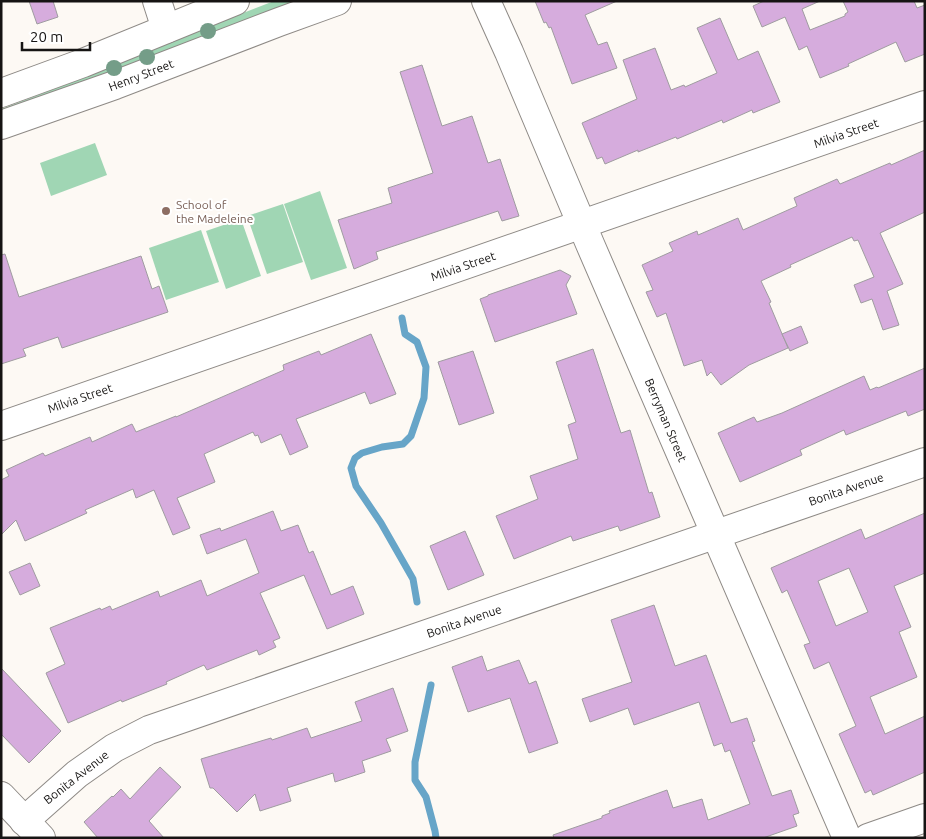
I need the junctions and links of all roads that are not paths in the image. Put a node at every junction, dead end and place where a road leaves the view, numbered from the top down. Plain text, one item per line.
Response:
1 (157, 1) edge
2 (235, 1) edge
3 (337, 1) edge
4 (486, 1) edge
5 (166, 29) junction
6 (1, 92) edge
7 (925, 106) edge
8 (1, 125) edge
9 (582, 224) junction
10 (1, 426) edge
11 (925, 462) edge
12 (716, 534) junction
13 (1, 796) edge
14 (925, 818) edge
15 (32, 829) edge
16 (847, 838) edge
17 (868, 838) edge

1 - 5 street
2 - 5 street
3 - 8 street, Henry Street
4 - 9 street, Berryman Street
5 - 6 street
7 - 9 street, Milvia Street
9 - 10 street, Milvia Street
9 - 12 street, Berryman Street
11 - 12 street, Bonita Avenue
12 - 15 street, Bonita Avenue
12 - 16 street, Berryman Street
13 - 15 street
14 - 17 street

